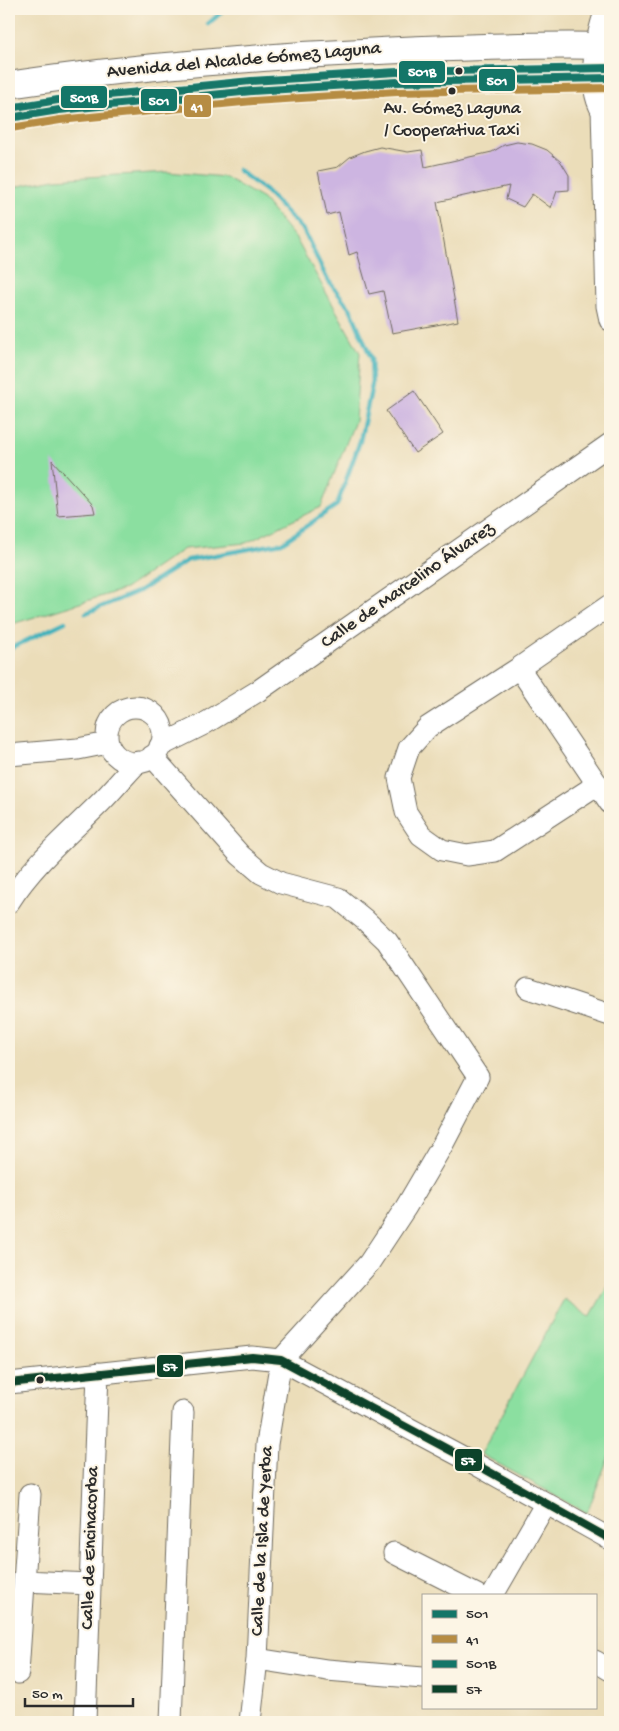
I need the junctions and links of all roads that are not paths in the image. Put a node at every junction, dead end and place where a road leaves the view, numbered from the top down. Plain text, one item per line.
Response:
1 (608, 9) edge
2 (570, 46) junction
3 (604, 46) edge
4 (604, 78) edge
5 (9, 85) edge
6 (606, 112) edge
7 (9, 118) edge
8 (610, 320) edge
9 (610, 444) edge
10 (607, 609) edge
11 (519, 668) junction
12 (140, 749) junction
13 (9, 755) edge
14 (598, 784) junction
15 (610, 803) edge
16 (9, 902) edge
17 (528, 988) dead end
18 (610, 1015) edge
19 (281, 1360) junction
20 (98, 1373) junction
21 (9, 1383) edge
22 (183, 1412) dead end
23 (30, 1494) dead end
24 (546, 1503) junction
25 (610, 1539) edge
26 (394, 1553) dead end
27 (24, 1581) junction
28 (90, 1584) junction
29 (475, 1594) edge
30 (494, 1594) edge
31 (257, 1659) junction
32 (596, 1662) edge
33 (610, 1670) edge
34 (18, 1673) dead end
35 (422, 1678) edge
36 (85, 1722) edge
37 (171, 1722) edge
38 (250, 1722) edge

1 - 2 main road
1 - 3 main road
2 - 3 main road, Avenida del Alcalde Gómez Laguna
2 - 5 main road, Avenida del Alcalde Gómez Laguna
3 - 4 main road
4 - 6 main road
4 - 7 main road, Avenida del Alcalde Gómez Laguna
6 - 8 street
9 - 12 street, Calle de Marcelino Álvarez
10 - 11 street
11 - 14 street
11 - 14 street
12 - 13 street, Calle de Marcelino Álvarez
12 - 16 street
12 - 19 street
14 - 15 street
17 - 18 street
19 - 20 street
19 - 24 street
19 - 31 street, Calle de la Isla de Yerba
20 - 21 street
20 - 28 street, Calle de Encinacorba
22 - 37 street
23 - 27 street
24 - 25 street
24 - 30 street
26 - 29 street
27 - 28 street
27 - 34 street
28 - 36 street, Calle de Encinacorba
31 - 35 street
31 - 38 street, Calle de la Isla de Yerba
32 - 33 street

